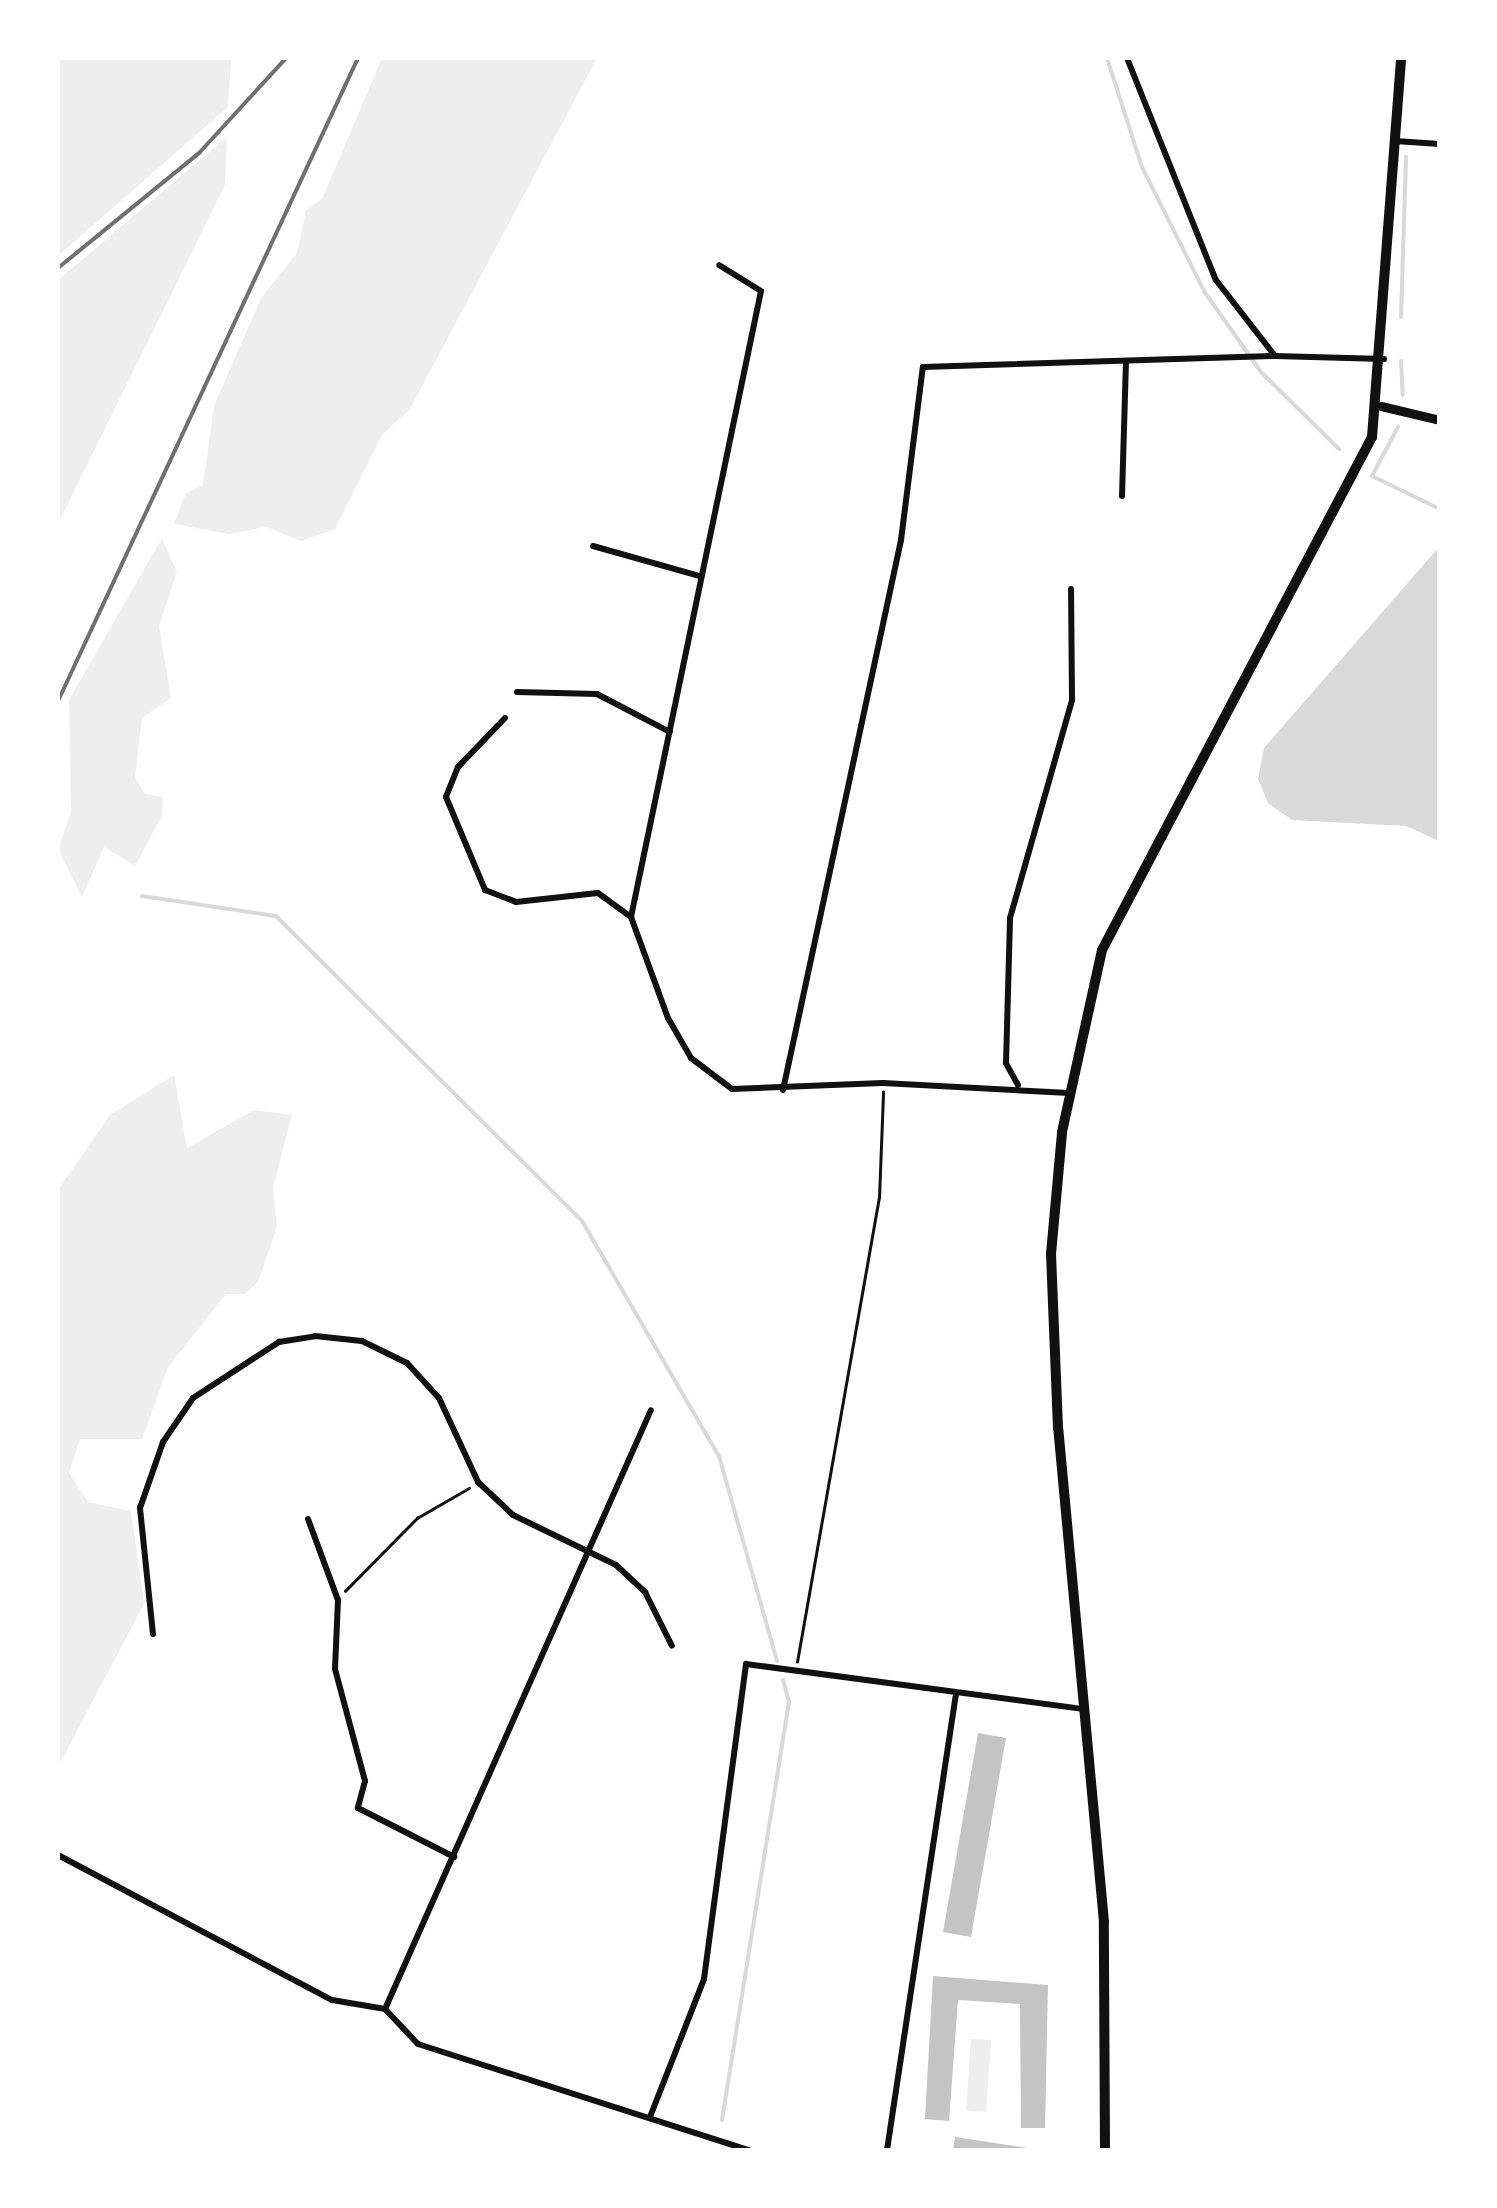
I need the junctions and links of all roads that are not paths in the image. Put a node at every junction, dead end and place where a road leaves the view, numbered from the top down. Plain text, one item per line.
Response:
1 (1128, 58) edge
2 (1401, 58) edge
3 (1396, 141) junction
4 (1440, 144) edge
5 (719, 265) dead end
6 (1275, 356) junction
7 (1384, 359) junction
8 (1126, 364) junction
9 (1380, 406) junction
10 (1440, 420) edge
11 (1122, 496) dead end
12 (594, 546) dead end
13 (700, 576) junction
14 (1071, 589) dead end
15 (517, 692) dead end
16 (505, 718) dead end
17 (670, 732) junction
18 (631, 916) junction
19 (1019, 1086) junction
20 (783, 1090) junction
21 (1068, 1094) junction
22 (651, 1410) dead end
23 (308, 1519) dead end
24 (589, 1550) junction
25 (154, 1634) dead end
26 (672, 1646) dead end
27 (956, 1695) junction
28 (1086, 1709) junction
29 (58, 1855) edge
30 (454, 1858) junction
31 (385, 2009) junction
32 (650, 2117) junction
33 (749, 2150) edge
34 (887, 2150) edge
35 (1105, 2150) edge

1 - 6 street
2 - 3 main road
3 - 4 street
3 - 7 main road
5 - 13 street
6 - 7 street
6 - 8 street
7 - 9 main road
8 - 11 street
8 - 20 street
9 - 10 main road
9 - 21 main road
12 - 13 street
13 - 17 street
14 - 19 street
15 - 17 street
16 - 18 street
17 - 18 street
18 - 20 street
19 - 20 street
19 - 21 street
21 - 28 main road
22 - 24 street
23 - 30 street
24 - 25 street
24 - 26 street
24 - 30 street
27 - 28 street
27 - 32 street
27 - 34 street
28 - 35 main road
29 - 31 street
30 - 31 street
31 - 32 street
32 - 33 street

